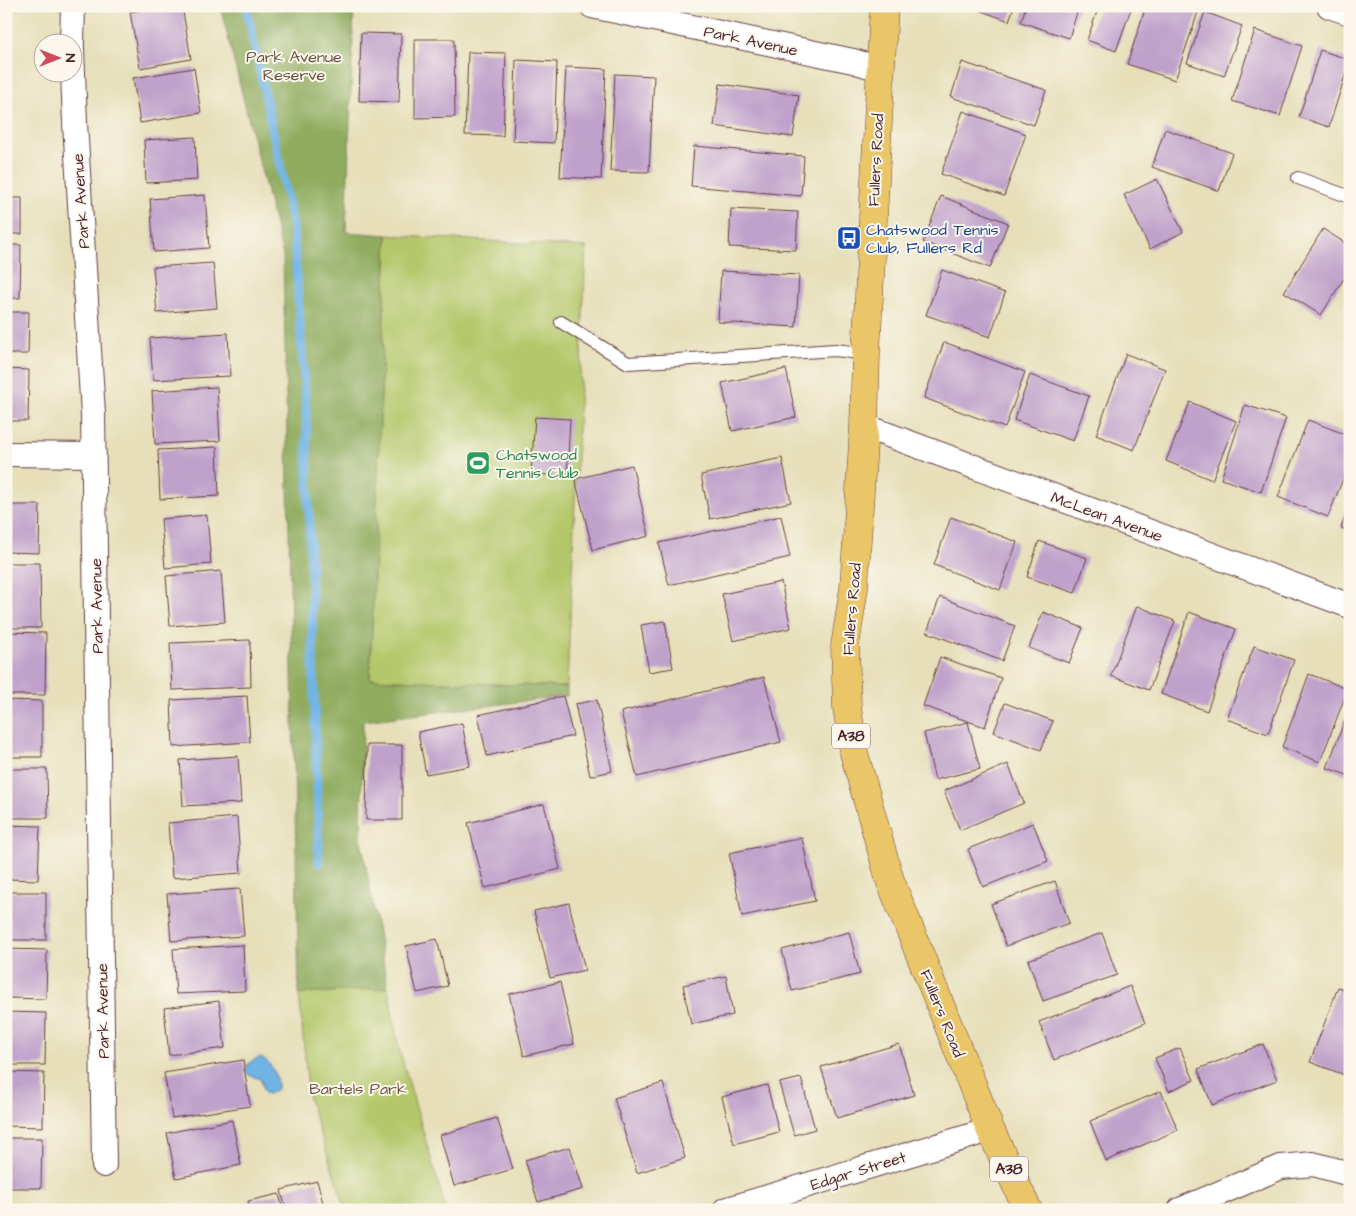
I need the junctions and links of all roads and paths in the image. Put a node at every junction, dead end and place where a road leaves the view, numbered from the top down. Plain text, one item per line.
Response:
1 (73, 6) edge
2 (592, 6) edge
3 (884, 6) edge
4 (1329, 6) edge
5 (1350, 13) edge
6 (72, 32) edge
7 (880, 68) junction
8 (73, 82) edge
9 (1298, 178) dead end
10 (1350, 197) edge
11 (561, 322) dead end
12 (866, 354) junction
13 (864, 426) junction
14 (6, 454) edge
15 (94, 455) junction
16 (1350, 606) edge
17 (990, 1129) junction
18 (104, 1165) dead end
19 (1350, 1174) edge
20 (725, 1210) edge
21 (1028, 1210) edge
22 (1180, 1210) edge

1 - 6 street
2 - 7 street, Park Avenue
3 - 7 main road, Fullers Road / A38
4 - 5 street
7 - 12 main road, Fullers Road / A38
8 - 15 street, Park Avenue
9 - 10 lane
11 - 12 lane
12 - 13 main road, Fullers Road / A38
13 - 16 street, McLean Avenue
13 - 17 main road, Fullers Road / A38
14 - 15 street
15 - 18 street, Park Avenue
17 - 20 street, Edgar Street
17 - 21 main road, Fullers Road / A38
19 - 22 street

